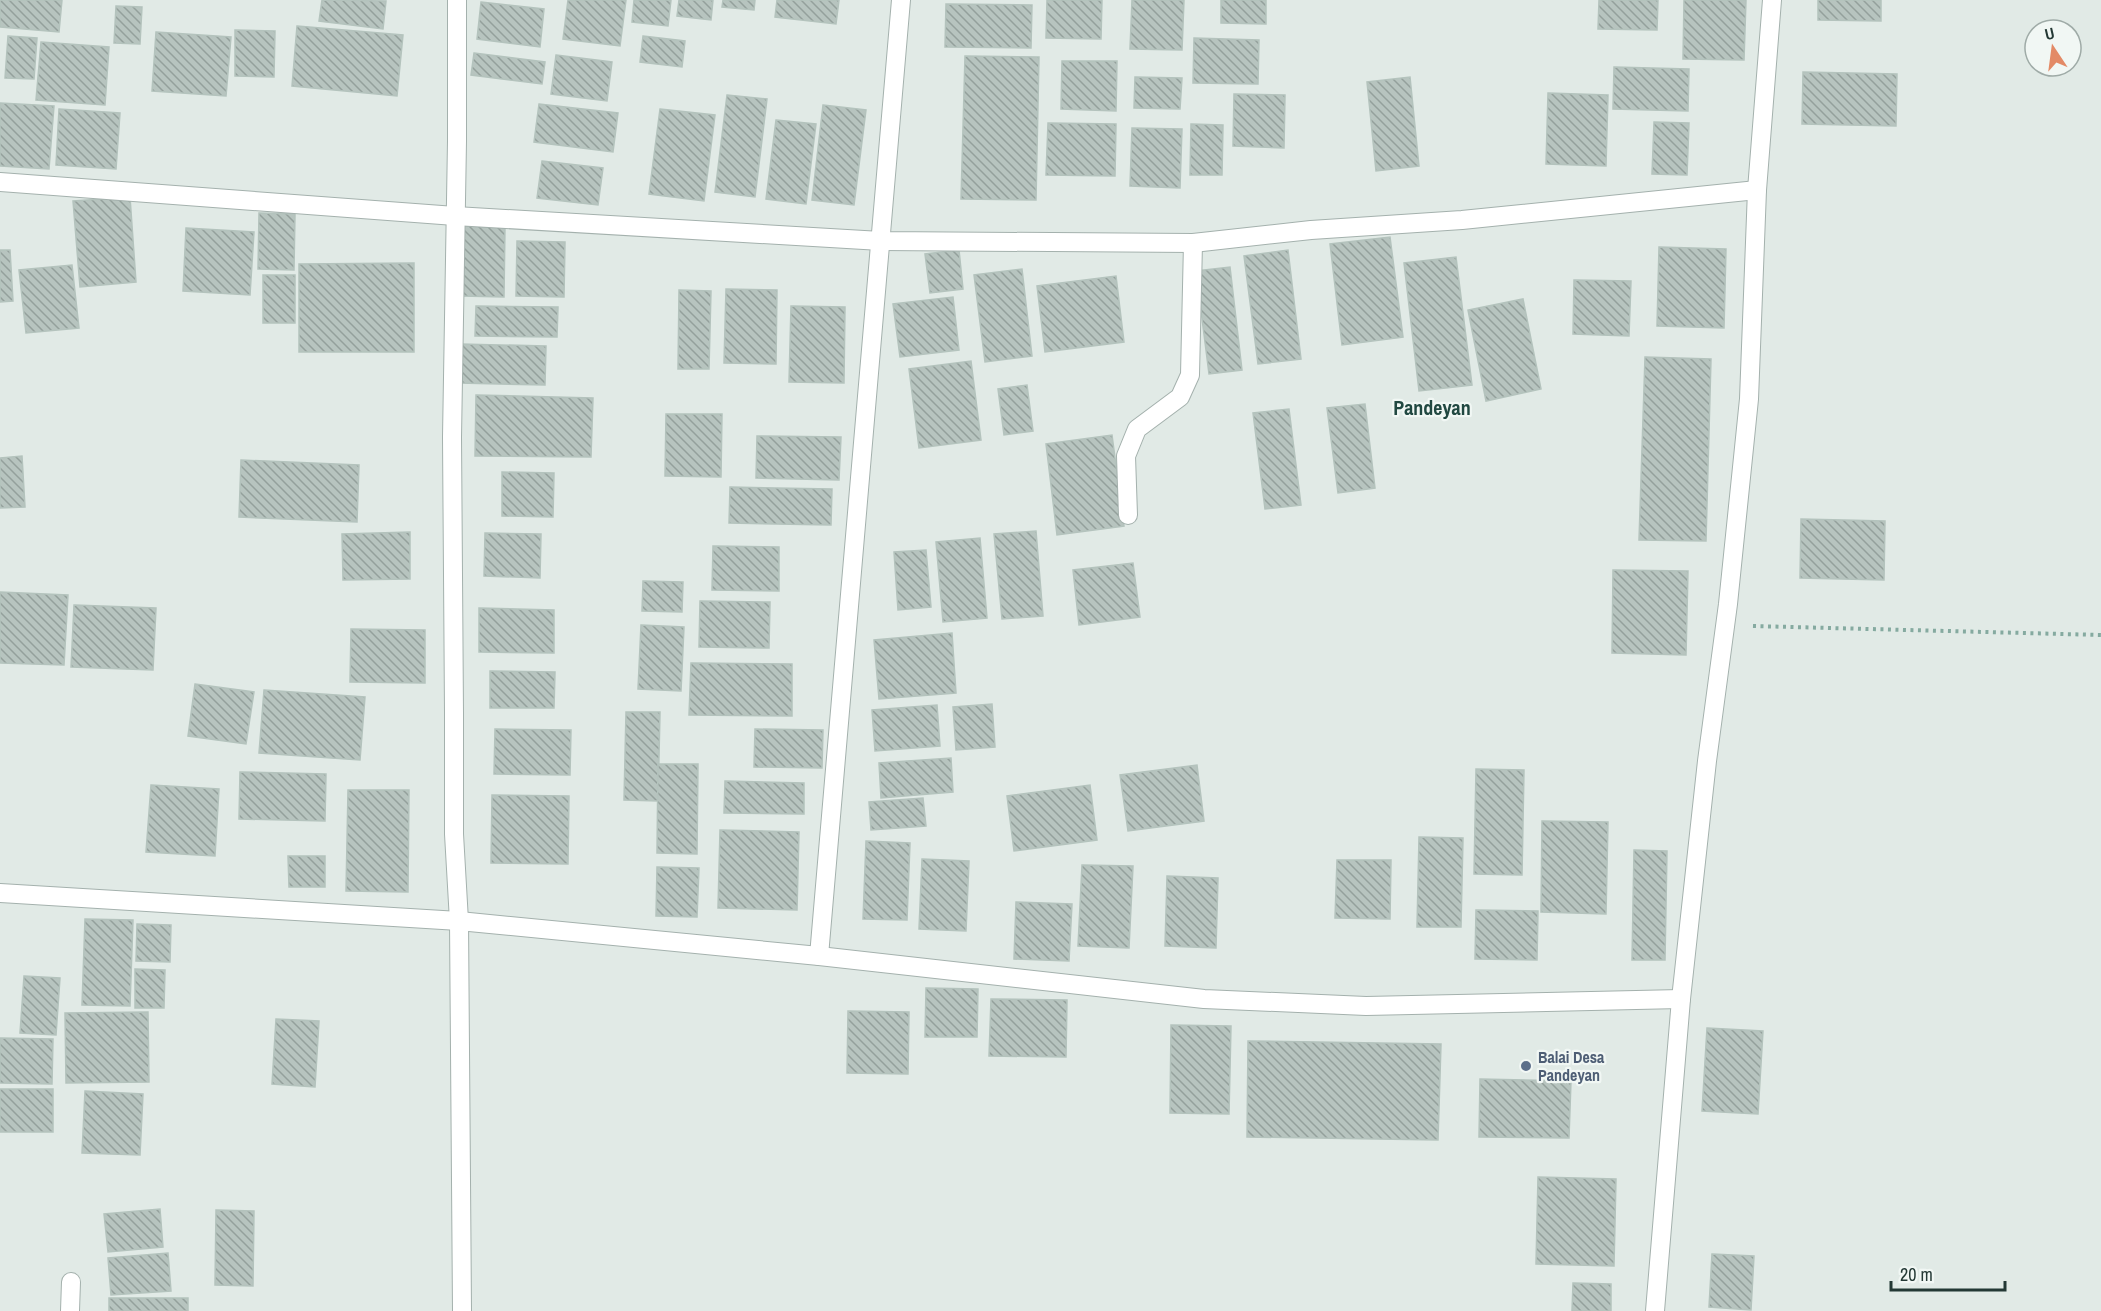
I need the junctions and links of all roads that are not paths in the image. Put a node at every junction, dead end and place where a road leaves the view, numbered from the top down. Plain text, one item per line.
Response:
1 (457, 0) edge
2 (901, 0) edge
3 (1772, 0) edge
4 (0, 182) edge
5 (1757, 190) junction
6 (455, 216) junction
7 (881, 241) junction
8 (1193, 243) junction
9 (1128, 515) dead end
10 (0, 893) edge
11 (459, 921) junction
12 (819, 956) junction
13 (1681, 999) junction
14 (70, 1282) dead end
15 (70, 1311) edge
16 (462, 1311) edge
17 (1655, 1311) edge

1 - 6 street
2 - 7 street
3 - 5 street
4 - 6 street
5 - 8 street
5 - 13 street
6 - 7 street
6 - 11 street
7 - 8 street
7 - 12 street
8 - 9 street
10 - 11 street
11 - 12 street
11 - 16 street
12 - 13 street
13 - 17 street
14 - 15 street

